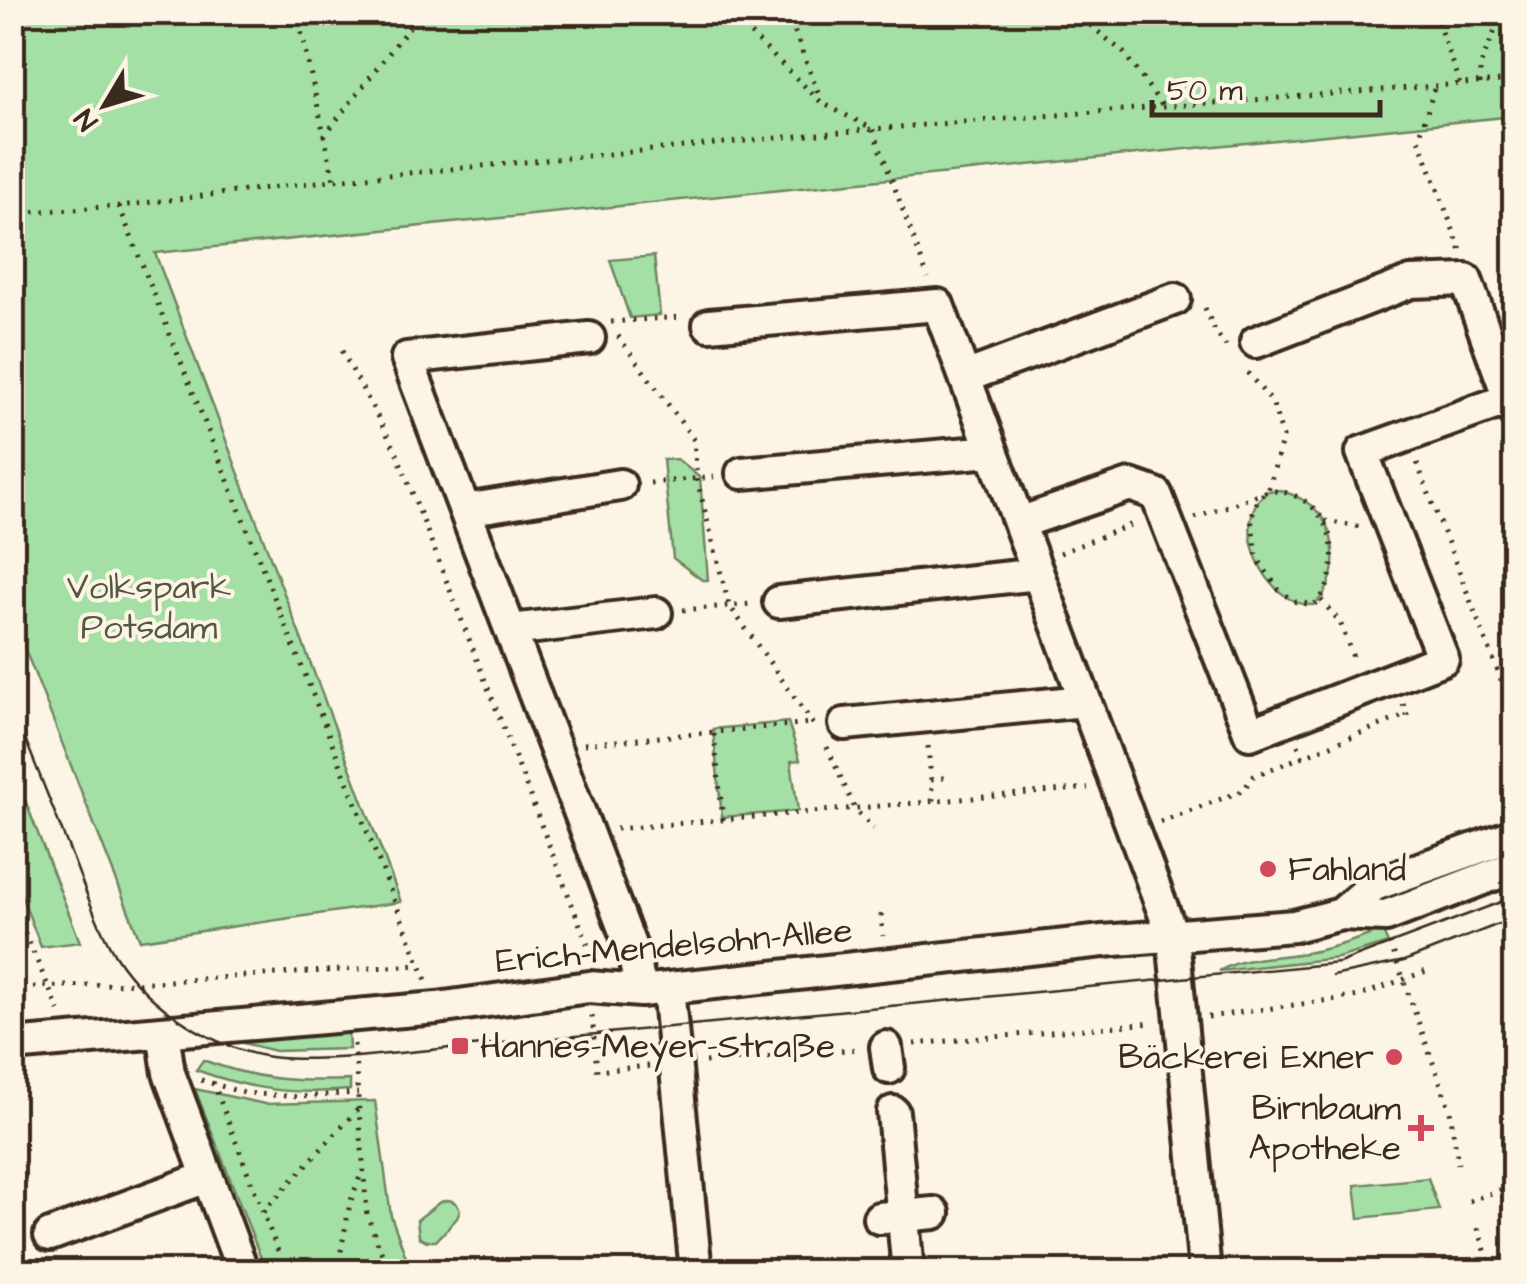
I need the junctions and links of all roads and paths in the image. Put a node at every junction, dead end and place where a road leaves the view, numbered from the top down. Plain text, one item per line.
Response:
1 (297, 12) edge
2 (421, 12) edge
3 (728, 12) edge
4 (787, 12) edge
5 (1074, 12) edge
6 (1434, 12) edge
7 (1503, 12) edge
8 (1514, 80) edge
9 (1480, 84) junction
10 (1460, 86) junction
11 (1434, 89) junction
12 (822, 103) junction
13 (1164, 108) junction
14 (872, 129) junction
15 (324, 137) junction
16 (334, 180) junction
17 (120, 206) junction
18 (12, 213) edge
19 (1466, 280) junction
20 (1175, 300) joint
21 (938, 305) junction
22 (709, 325) joint
23 (590, 338) dead end
24 (1240, 349) junction
25 (342, 351) dead end
26 (964, 377) junction
27 (1512, 405) edge
28 (1408, 436) junction
29 (992, 451) junction
30 (742, 473) joint
31 (697, 480) junction
32 (620, 485) joint
33 (1268, 491) junction
34 (465, 510) junction
35 (1166, 520) junction
36 (1019, 523) junction
37 (1036, 568) junction
38 (1321, 600) junction
39 (779, 602) joint
40 (729, 605) junction
41 (656, 613) joint
42 (511, 630) junction
43 (1365, 689) junction
44 (1514, 697) edge
45 (1085, 701) junction
46 (1406, 715) dead end
47 (925, 717) junction
48 (812, 723) junction
49 (845, 724) joint
50 (714, 732) junction
51 (554, 747) junction
52 (948, 777) dead end
53 (931, 780) junction
54 (1116, 785) junction
55 (933, 802) junction
56 (855, 809) junction
57 (723, 820) junction
58 (874, 829) dead end
59 (588, 832) junction
60 (1134, 832) junction
61 (1514, 836) edge
62 (1514, 867) edge
63 (12, 904) edge
64 (1341, 914) junction
65 (1386, 916) junction
66 (1173, 937) junction
67 (420, 965) junction
68 (1429, 970) dead end
69 (1402, 980) junction
70 (12, 988) edge
71 (49, 988) junction
72 (589, 988) junction
73 (654, 989) junction
74 (437, 1008) junction
75 (351, 1014) junction
76 (1181, 1020) junction
77 (163, 1032) junction
78 (71, 1039) junction
79 (12, 1045) edge
80 (676, 1064) junction
81 (169, 1073) junction
82 (213, 1082) junction
83 (359, 1093) junction
84 (360, 1107) junction
85 (893, 1112) dead end
86 (1458, 1164) dead end
87 (364, 1168) junction
88 (207, 1177) junction
89 (1514, 1185) edge
90 (1469, 1200) dead end
91 (263, 1212) dead end
92 (934, 1213) dead end
93 (891, 1217) junction
94 (1478, 1228) dead end
95 (50, 1235) dead end
96 (244, 1272) edge
97 (286, 1272) edge
98 (337, 1272) edge
99 (389, 1272) edge
100 (696, 1272) edge
101 (908, 1272) edge
102 (1205, 1272) edge
103 (1492, 1272) edge

1 - 15 path
2 - 15 path
3 - 12 path
4 - 12 path
5 - 13 path
6 - 10 path
7 - 9 path
8 - 9 path
9 - 10 path
10 - 11 path
11 - 13 path
11 - 19 path
12 - 14 path
13 - 14 path
14 - 16 path
14 - 21 path
15 - 16 path
16 - 17 path
17 - 18 path
17 - 67 path
19 - 24 street
19 - 27 street
20 - 24 path
20 - 26 street
21 - 22 street
21 - 26 street
22 - 31 path
23 - 34 street
24 - 33 path
25 - 72 path
26 - 29 street
27 - 28 street
28 - 43 street
28 - 44 path
29 - 30 street
29 - 36 street
30 - 31 path
31 - 32 path
31 - 40 path
32 - 34 street
33 - 35 path
33 - 38 path
33 - 38 path
34 - 42 street
35 - 36 street
35 - 37 path
35 - 43 street
36 - 37 street
37 - 39 street
37 - 45 street
38 - 43 path
39 - 40 path
40 - 41 path
40 - 48 path
41 - 42 street
42 - 51 street
45 - 47 street
45 - 54 street
46 - 60 path
47 - 49 street
47 - 53 path
48 - 49 path
48 - 50 path
48 - 56 path
50 - 51 path
50 - 57 path
51 - 59 street
52 - 53 path
53 - 55 path
54 - 55 path
54 - 60 street
55 - 56 path
56 - 57 path
56 - 58 path
57 - 59 path
59 - 73 street
60 - 66 street
61 - 64 street, Erich-Mendelsohn-Allee
62 - 65 street, Erich-Mendelsohn-Allee
63 - 71 path
64 - 65 street, Erich-Mendelsohn-Allee
64 - 66 street, Erich-Mendelsohn-Allee
65 - 69 path
66 - 73 street, Erich-Mendelsohn-Allee
66 - 76 street
67 - 71 path
67 - 74 path
68 - 69 path
69 - 76 path
69 - 86 path
70 - 71 path
71 - 78 path
72 - 73 street, Erich-Mendelsohn-Allee
72 - 74 street, Erich-Mendelsohn-Allee
72 - 80 path
73 - 80 street
74 - 75 street, Erich-Mendelsohn-Allee
75 - 77 street, Erich-Mendelsohn-Allee
75 - 83 path
76 - 80 path
76 - 102 street
77 - 78 street, Erich-Mendelsohn-Allee
77 - 81 street
78 - 79 street, Erich-Mendelsohn-Allee
80 - 100 street
81 - 82 path
81 - 88 street
82 - 83 path
82 - 97 path
83 - 84 path
84 - 87 path
84 - 91 path
85 - 93 street
87 - 98 path
87 - 99 path
88 - 95 street
88 - 96 street
89 - 90 path
92 - 93 street
93 - 101 street
94 - 103 path

